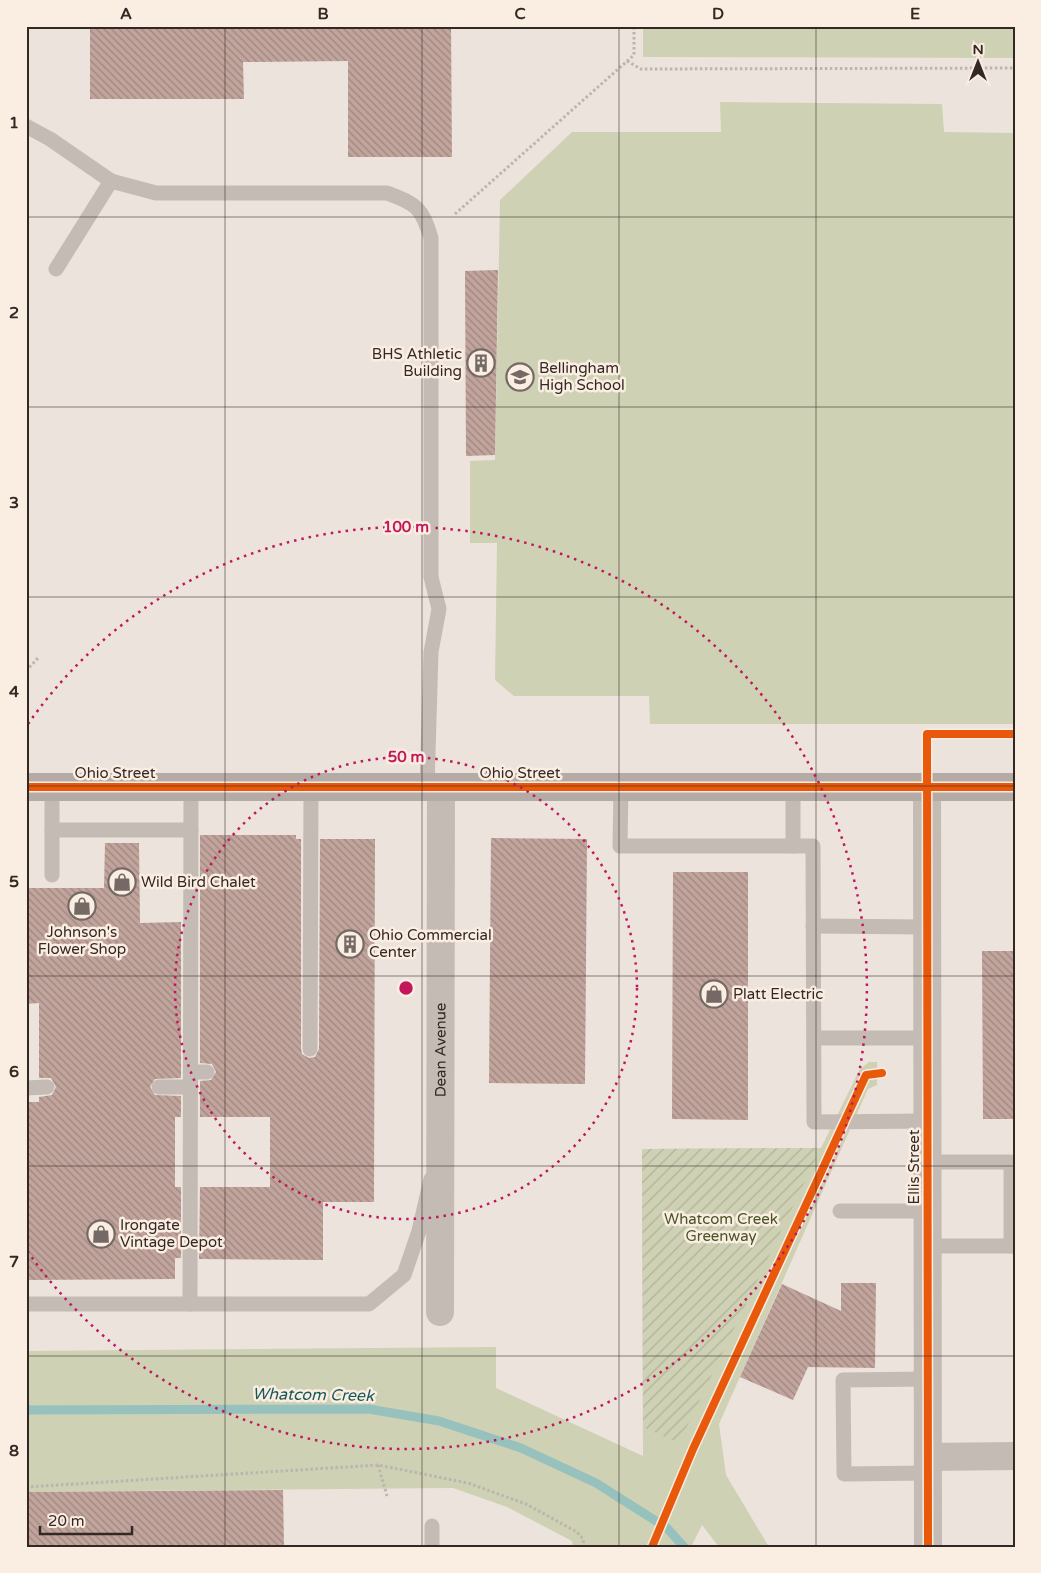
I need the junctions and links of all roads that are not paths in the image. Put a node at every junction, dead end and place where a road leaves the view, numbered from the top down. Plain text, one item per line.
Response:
1 (26, 126) edge
2 (111, 181) junction
3 (56, 269) dead end
4 (39, 787) edge
5 (191, 787) junction
6 (311, 787) junction
7 (434, 787) junction
8 (620, 787) junction
9 (793, 787) junction
10 (927, 787) junction
11 (1015, 787) edge
12 (52, 830) junction
13 (191, 830) junction
14 (793, 846) junction
15 (52, 875) dead end
16 (813, 926) junction
17 (927, 927) junction
18 (814, 1038) junction
19 (927, 1038) junction
20 (310, 1049) dead end
21 (207, 1072) dead end
22 (191, 1079) junction
23 (47, 1087) dead end
24 (159, 1087) dead end
25 (26, 1088) edge
26 (927, 1121) junction
27 (440, 1137) junction
28 (927, 1162) junction
29 (840, 1211) dead end
30 (927, 1211) junction
31 (927, 1246) junction
32 (1013, 1246) edge
33 (26, 1304) edge
34 (190, 1304) junction
35 (440, 1312) dead end
36 (927, 1379) junction
37 (1015, 1456) edge
38 (928, 1465) junction
39 (432, 1526) dead end
40 (432, 1547) edge
41 (928, 1547) edge

1 - 2 lane
2 - 3 lane
2 - 7 lane
4 - 5 street, Ohio Street
4 - 12 lane
5 - 6 street, Ohio Street
5 - 13 lane
6 - 7 street, Ohio Street
6 - 20 lane
7 - 8 street, Ohio Street
7 - 27 street, Dean Avenue
8 - 9 street, Ohio Street
8 - 14 lane
9 - 10 street, Ohio Street
9 - 14 lane
10 - 11 street, Ohio Street
10 - 17 street, Ellis Street
12 - 13 lane
12 - 15 lane
13 - 22 lane
14 - 16 lane
16 - 17 lane
16 - 18 lane
17 - 19 street, Ellis Street
18 - 19 lane
18 - 26 lane
19 - 26 street, Ellis Street
21 - 22 lane
22 - 24 lane
22 - 34 lane
23 - 25 lane
26 - 28 street, Ellis Street
27 - 34 lane
27 - 35 street, Dean Avenue
28 - 30 street, Ellis Street
28 - 32 lane
29 - 30 lane
30 - 31 street, Ellis Street
31 - 32 lane
31 - 36 street, Ellis Street
33 - 34 lane
36 - 38 street, Ellis Street
36 - 38 lane
37 - 38 street
38 - 41 street, Ellis Street
39 - 40 lane

